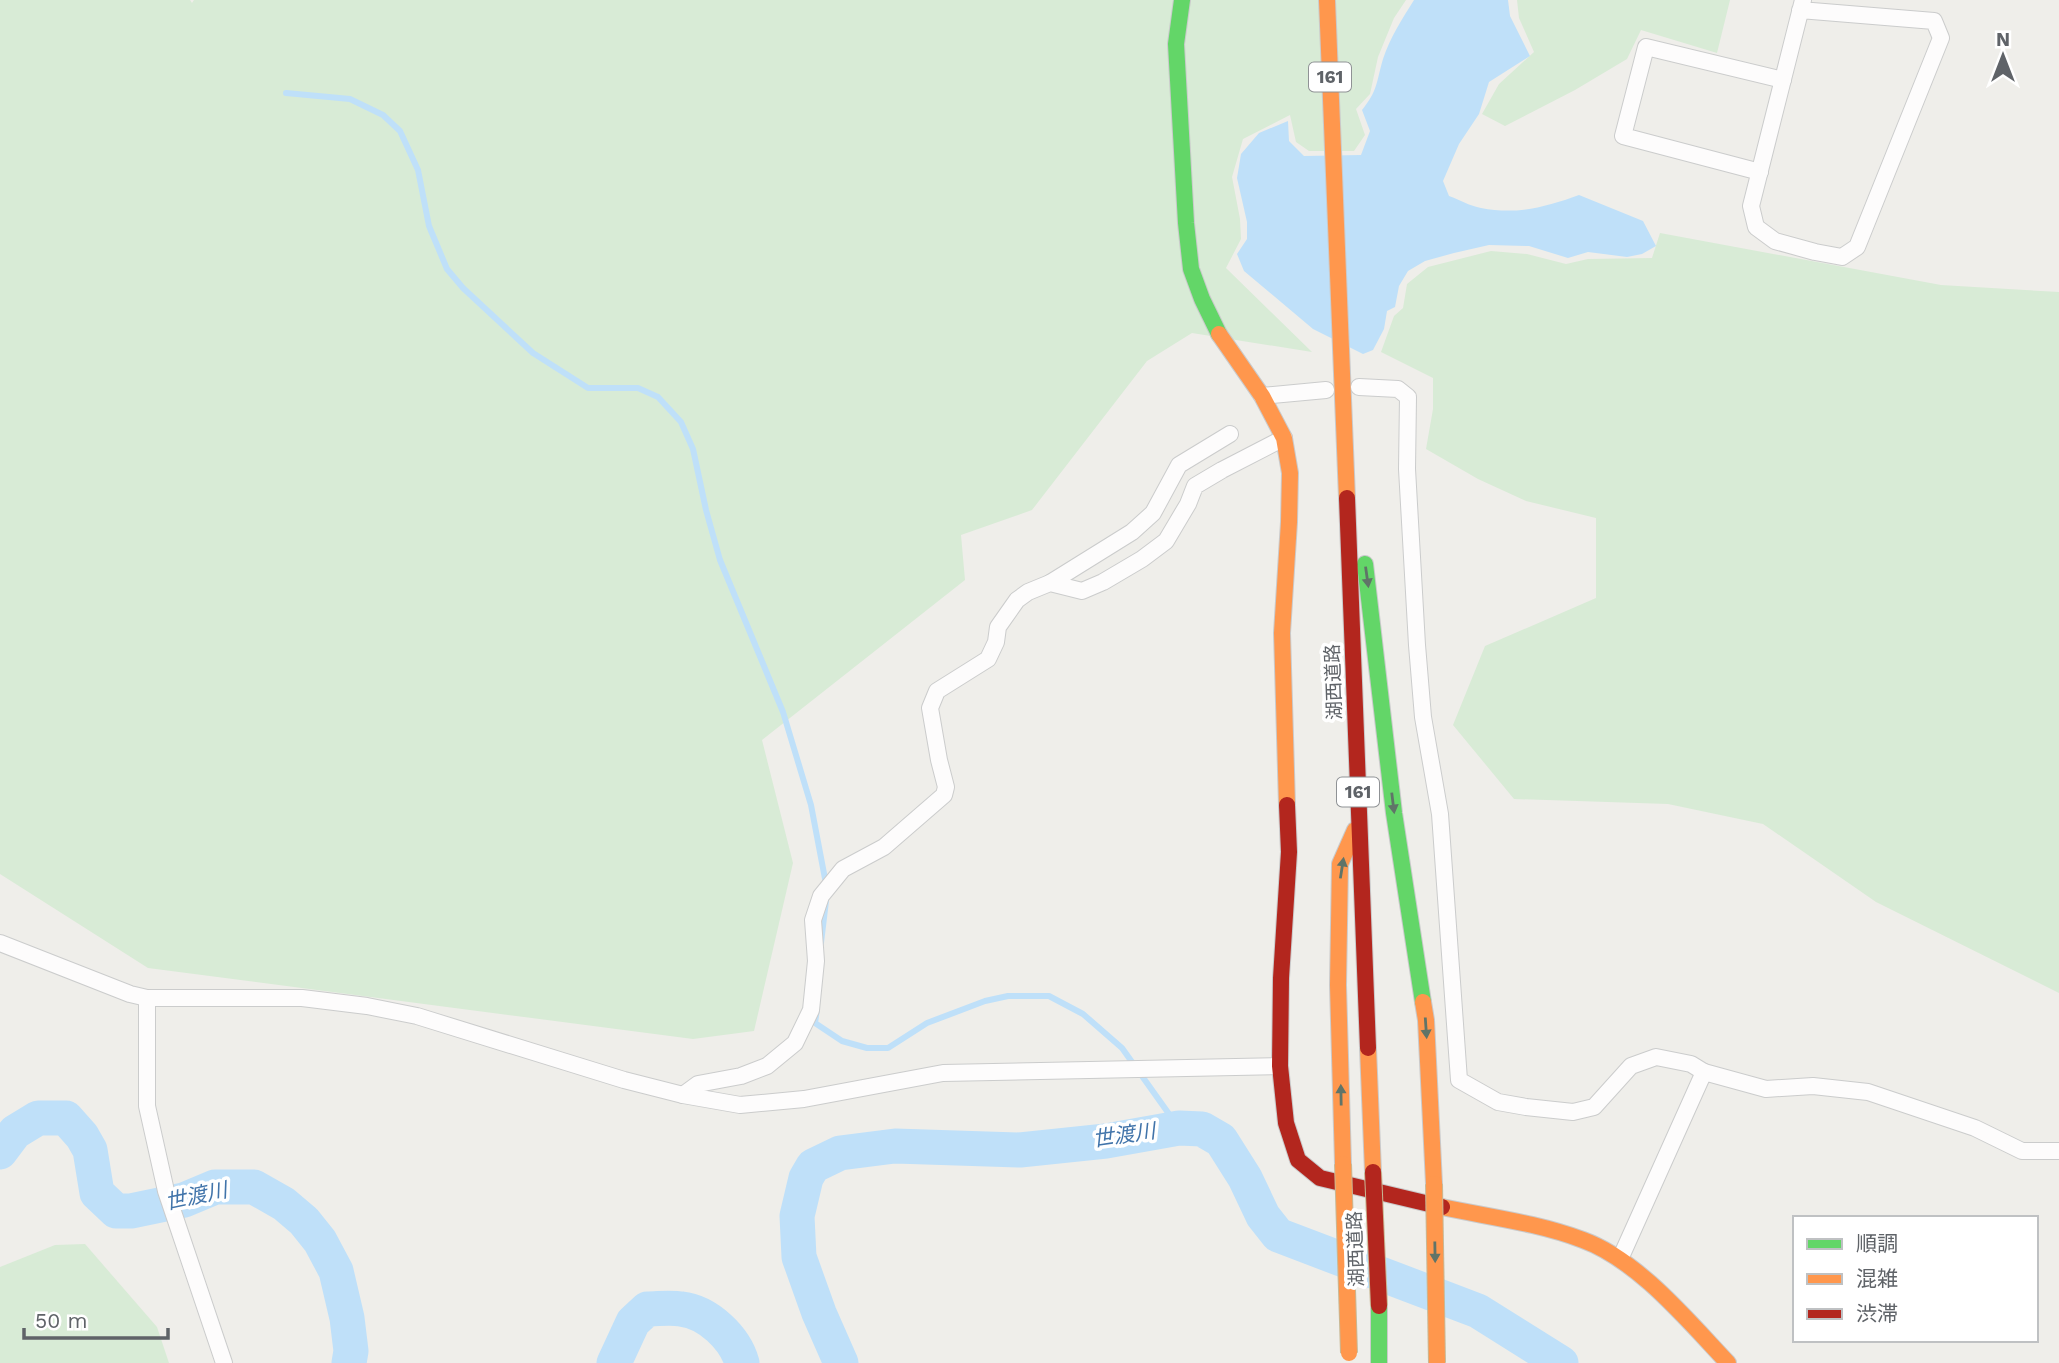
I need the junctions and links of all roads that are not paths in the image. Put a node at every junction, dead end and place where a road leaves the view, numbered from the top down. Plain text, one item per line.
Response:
1 (1182, 0) edge
2 (1327, 0) edge
3 (1802, 5) edge
4 (1783, 80) junction
5 (1760, 172) junction
6 (1359, 387) dead end
7 (1326, 390) dead end
8 (1262, 397) junction
9 (1344, 412) junction
10 (1230, 434) dead end
11 (1284, 438) junction
12 (1050, 583) junction
13 (1359, 820) junction
14 (0, 943) edge
15 (147, 998) junction
16 (1279, 1066) junction
17 (1704, 1072) junction
18 (683, 1095) junction
19 (2059, 1151) edge
20 (1620, 1259) junction
21 (1349, 1358) edge
22 (224, 1363) edge
23 (1379, 1363) edge
24 (1437, 1363) edge
25 (1728, 1363) edge

1 - 8 main road
2 - 9 main road, 湖西道路 / 161
3 - 4 street
3 - 5 street
4 - 5 street
4 - 5 street
6 - 17 street
7 - 8 street
8 - 11 main road
9 - 13 main road, 湖西道路 / 161
9 -> 24 main road, bridge
10 - 12 street
11 - 12 street
11 - 16 main road
12 - 18 street
21 -> 13 main road, bridge
13 - 23 main road, 湖西道路 / 161, bridge
14 - 15 street
15 - 18 street
15 - 22 street
16 - 18 street
16 - 20 main road
17 - 19 street
17 - 20 street
20 - 25 main road

